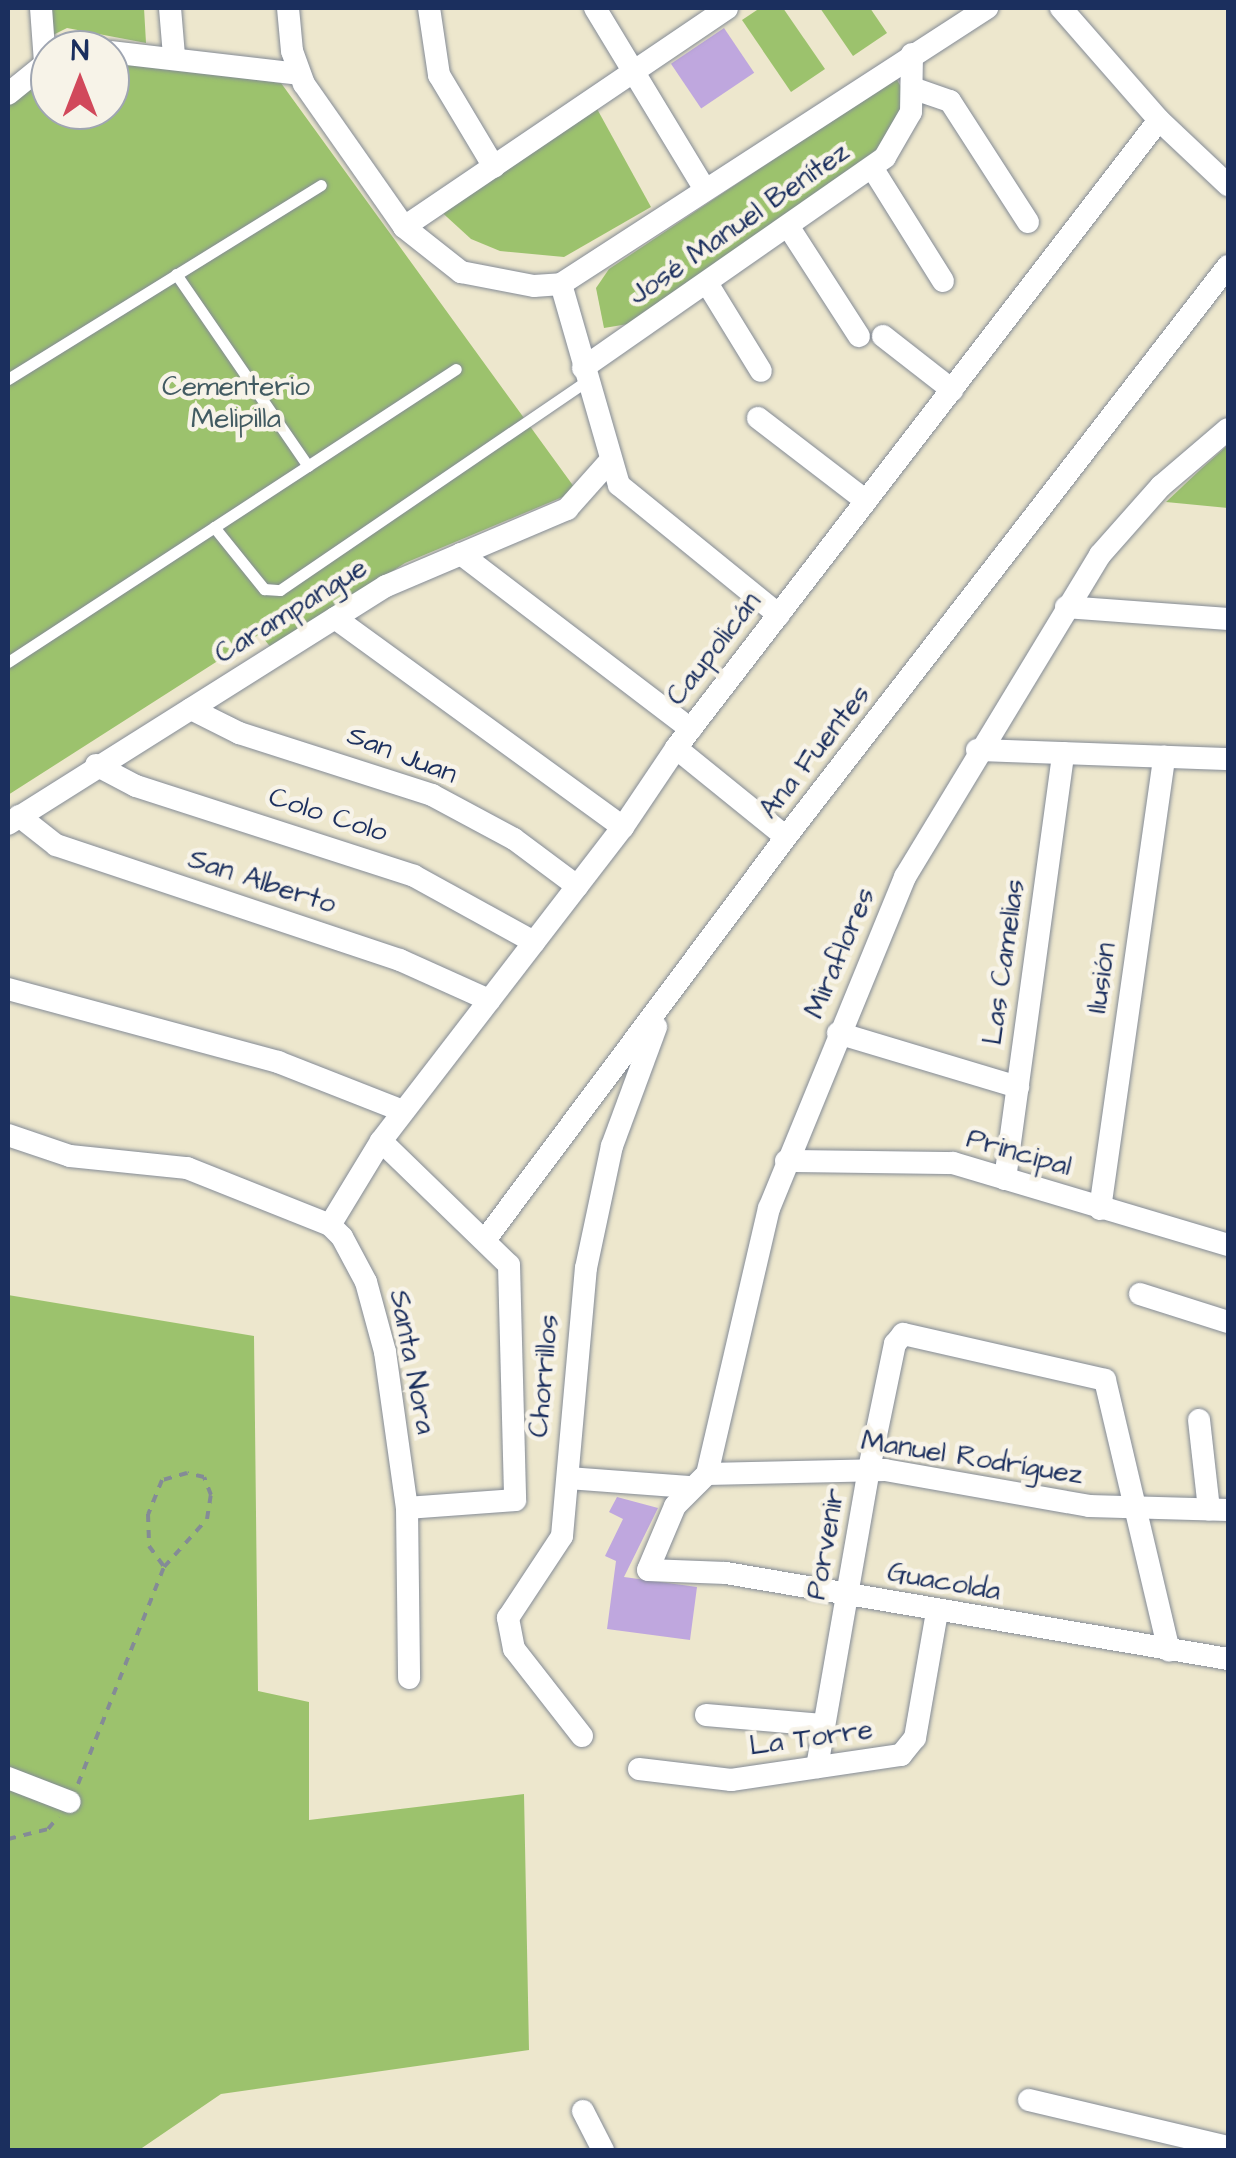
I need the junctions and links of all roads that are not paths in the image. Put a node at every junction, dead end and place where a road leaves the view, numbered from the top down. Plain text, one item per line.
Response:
1 (170, 8) edge
2 (288, 8) edge
3 (429, 8) edge
4 (596, 8) edge
5 (727, 8) edge
6 (986, 8) edge
7 (1061, 8) edge
8 (130, 53) edge
9 (912, 54) junction
10 (174, 56) junction
11 (299, 74) junction
12 (635, 74) junction
13 (30, 76) edge
14 (915, 88) junction
15 (8, 94) edge
16 (1160, 120) junction
17 (494, 168) junction
18 (873, 169) junction
19 (321, 185) dead end
20 (1228, 185) edge
21 (704, 188) junction
22 (1028, 222) dead end
23 (788, 226) junction
24 (404, 227) junction
25 (1228, 266) edge
26 (176, 274) junction
27 (943, 281) dead end
28 (707, 282) junction
29 (560, 284) junction
30 (1228, 304) edge
31 (1200, 306) junction
32 (859, 336) dead end
33 (883, 336) dead end
34 (456, 369) dead end
35 (761, 370) dead end
36 (585, 375) junction
37 (8, 379) edge
38 (952, 390) junction
39 (758, 418) dead end
40 (1228, 429) edge
41 (608, 463) junction
42 (308, 466) junction
43 (866, 501) junction
44 (214, 527) junction
45 (460, 554) junction
46 (1066, 607) junction
47 (779, 615) junction
48 (335, 618) junction
49 (1228, 619) edge
50 (8, 662) edge
51 (191, 708) junction
52 (683, 738) junction
53 (977, 750) junction
54 (1063, 753) junction
55 (1164, 757) junction
56 (1228, 759) edge
57 (96, 765) junction
58 (13, 820) edge
59 (623, 827) junction
60 (786, 837) junction
61 (577, 886) junction
62 (534, 942) junction
63 (8, 989) edge
64 (672, 992) junction
65 (489, 1000) junction
66 (838, 1033) junction
67 (1018, 1087) junction
68 (403, 1112) junction
69 (8, 1135) edge
70 (381, 1141) junction
71 (786, 1161) junction
72 (1005, 1179) junction
73 (1100, 1209) junction
74 (330, 1225) junction
75 (485, 1240) junction
76 (1228, 1246) edge
77 (1140, 1294) dead end
78 (1228, 1322) edge
79 (1199, 1420) dead end
80 (869, 1469) junction
81 (568, 1478) junction
82 (698, 1480) junction
83 (1134, 1507) junction
84 (407, 1508) junction
85 (1219, 1510) edge
86 (648, 1570) joint
87 (848, 1594) junction
88 (936, 1612) junction
89 (1169, 1651) junction
90 (1228, 1659) edge
91 (410, 1678) dead end
92 (706, 1715) dead end
93 (824, 1725) junction
94 (582, 1736) dead end
95 (817, 1768) junction
96 (639, 1769) dead end
97 (8, 1778) edge
98 (70, 1802) road end
99 (1030, 2100) dead end
100 (583, 2111) dead end
101 (1228, 2147) edge
102 (603, 2150) edge

1 - 10 street
2 - 11 street
3 - 17 street
4 - 12 street
5 - 12 street
6 - 9 street, José Manuel Benítez
7 - 16 street
8 - 10 street
9 - 14 street, José Manuel Benítez
9 - 21 street, José Manuel Benítez
10 - 11 street
11 - 24 street
12 - 17 street
12 - 21 street
13 - 15 street
14 - 18 street, José Manuel Benítez
14 - 22 street
16 - 20 street
16 - 38 street, Caupolicán
17 - 24 street
18 - 23 street, José Manuel Benítez
18 - 27 street
19 - 26 lane
21 - 29 street, José Manuel Benítez
23 - 28 street, José Manuel Benítez
23 - 32 street
24 - 29 street
25 - 31 street, Ana Fuentes
26 - 37 lane
26 - 42 lane
28 - 35 street
28 - 36 street, José Manuel Benítez
29 - 36 street
30 - 31 street
31 - 60 street, Ana Fuentes
33 - 38 street
34 - 42 lane
36 - 41 street
36 - 44 lane
38 - 43 street, Caupolicán
39 - 43 street
40 - 46 street, Miraflores
41 - 45 street, Carampangue
41 - 47 street
42 - 44 lane
43 - 47 street, Caupolicán
44 - 50 lane
45 - 48 street, Carampangue
45 - 52 street
46 - 49 street
46 - 53 street, Miraflores
47 - 52 street, Caupolicán
48 - 51 street, Carampangue
48 - 59 street
51 - 57 street, Carampangue
51 - 61 street, San Juan
52 - 59 street, Caupolicán
52 - 60 street
53 - 54 street
53 - 66 street, Miraflores
54 - 55 street
54 - 67 street, Las Camelias
55 - 56 street
55 - 73 street, Ilusión
57 - 58 street, Carampangue
57 - 62 street, Colo Colo
58 - 65 street, San Alberto
59 - 61 street, Caupolicán
60 - 64 street, Ana Fuentes
61 - 62 street, Caupolicán
62 - 65 street, Caupolicán
63 - 68 street
64 - 75 street, Ana Fuentes
64 - 81 street, Chorrillos
65 - 68 street, Caupolicán
66 - 67 street
66 - 71 street, Miraflores
67 - 72 street, Las Camelias
68 - 70 street, Caupolicán
69 - 74 street
70 - 74 street, Caupolicán
70 - 75 street
71 - 72 street, Principal
71 - 82 street, Miraflores
72 - 73 street, Principal
73 - 76 street, Principal
74 - 84 street, Santa Nora
75 - 84 street
77 - 78 street
79 - 85 street
80 - 82 street, Manuel Rodríguez
80 - 83 street, Manuel Rodríguez
80 - 83 street, Porvenir
80 - 87 street, Porvenir
81 - 82 street, Manuel Rodríguez
81 - 94 street, Chorrillos
82 - 86 street, Miraflores
83 - 85 street, Manuel Rodríguez
83 - 89 street
84 - 91 street, Santa Nora
86 - 87 street, Guacolda
87 - 88 street, Guacolda
87 - 93 street, Porvenir
88 - 89 street, Guacolda
88 - 95 street, La Torre
89 - 90 street, Guacolda
92 - 93 street
93 - 95 street, Porvenir
95 - 96 street, La Torre
97 - 98 street
99 - 101 street
100 - 102 street

